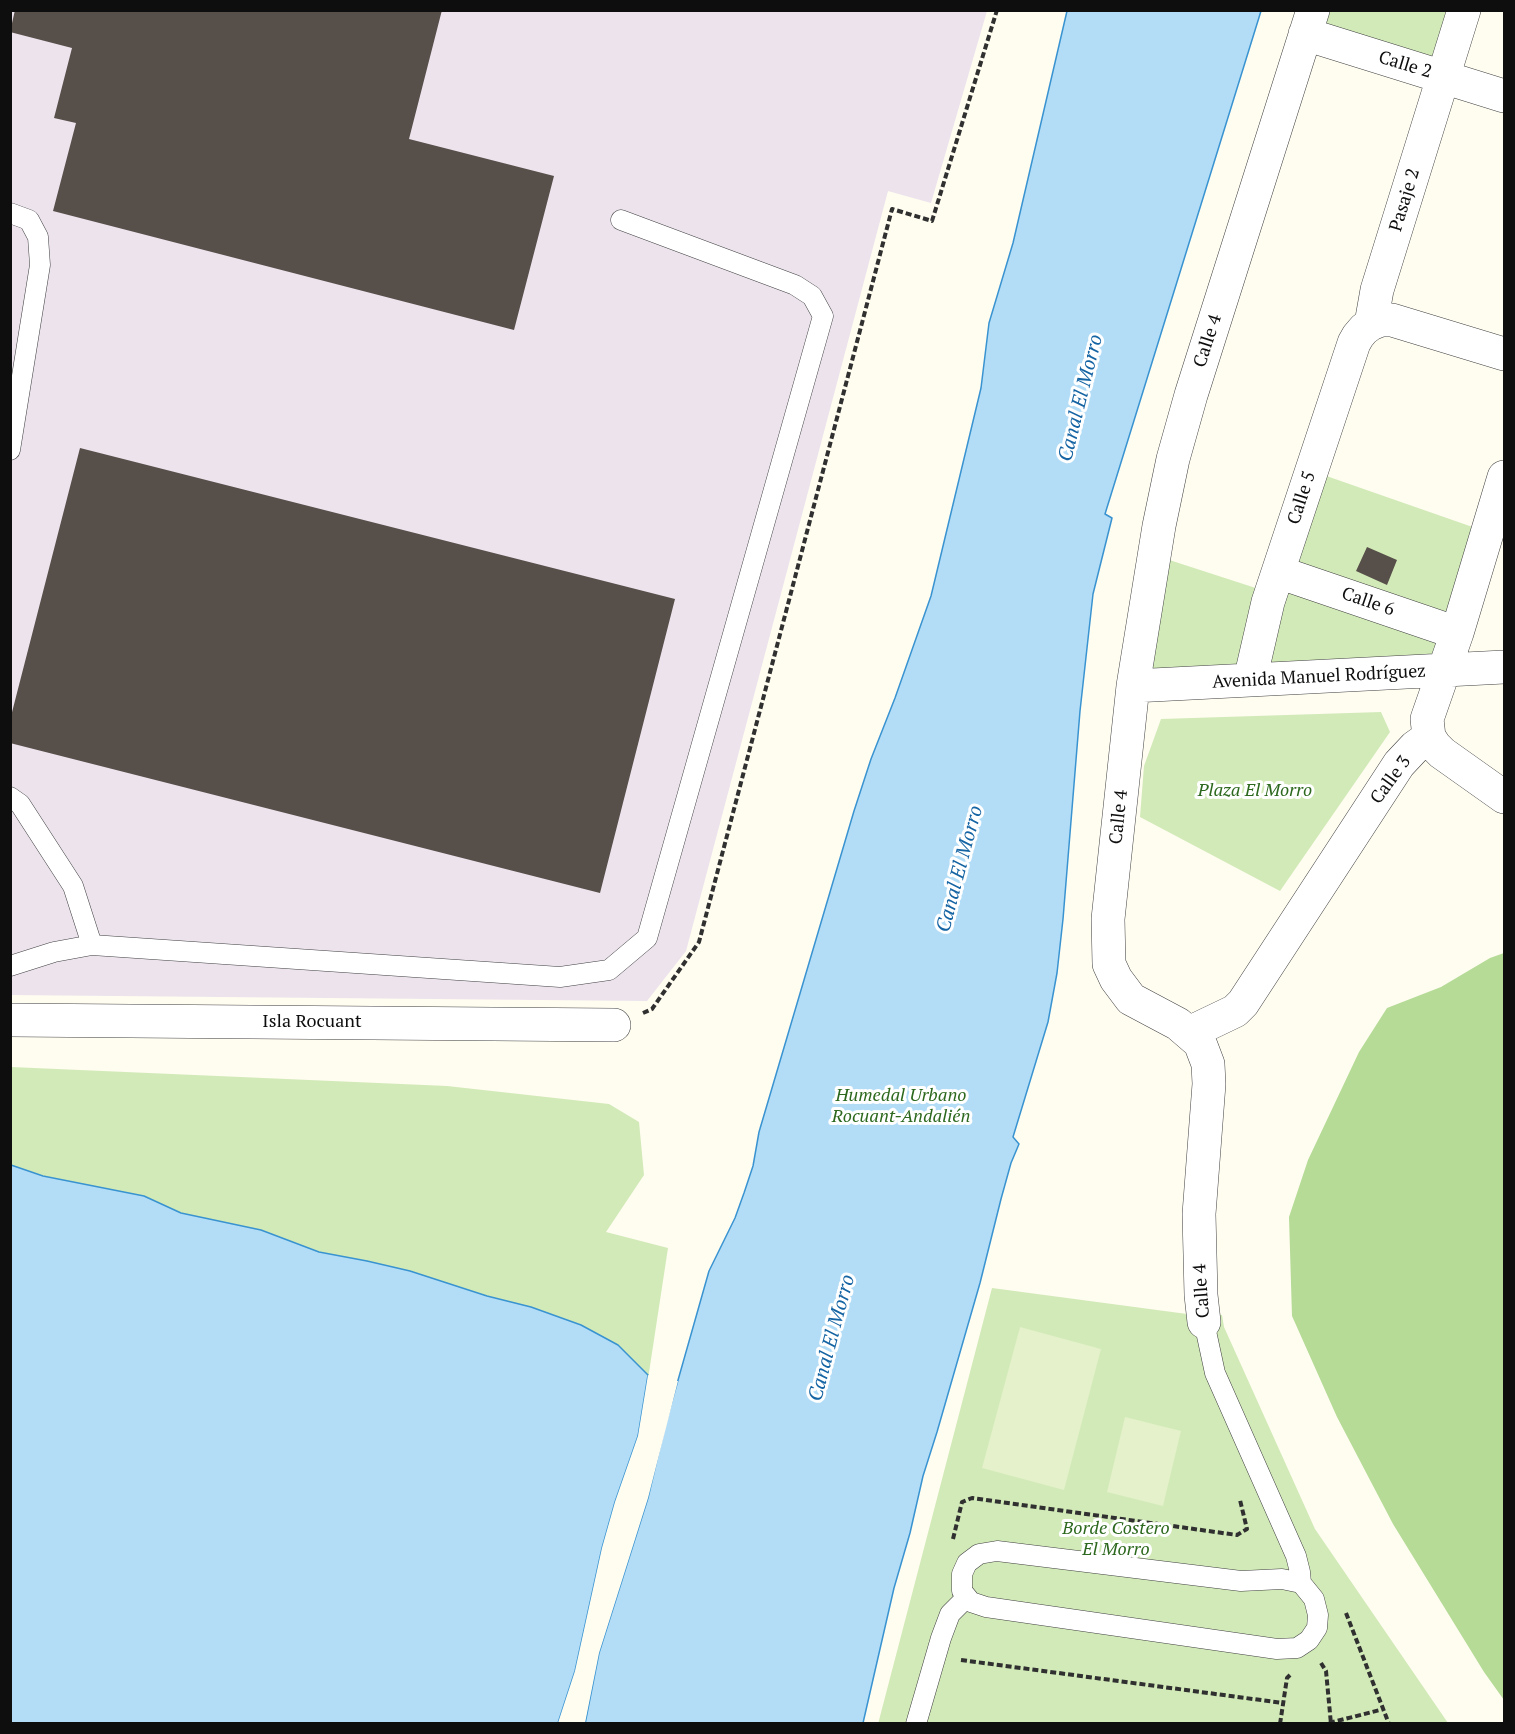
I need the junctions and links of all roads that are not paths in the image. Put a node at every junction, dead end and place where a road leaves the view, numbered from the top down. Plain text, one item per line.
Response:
1 (1464, 10) edge
2 (1309, 22) edge
3 (1444, 77) junction
4 (1504, 96) edge
5 (10, 213) edge
6 (621, 220) dead end
7 (1371, 324) junction
8 (1504, 354) edge
9 (10, 450) edge
10 (1504, 477) edge
11 (1278, 572) junction
12 (1457, 633) junction
13 (1504, 667) edge
14 (1445, 670) junction
15 (1250, 680) junction
16 (1133, 686) junction
17 (1429, 737) junction
18 (1504, 796) edge
19 (10, 797) edge
20 (92, 945) junction
21 (10, 966) edge
22 (10, 1020) edge
23 (614, 1025) road end
24 (1189, 1033) junction
25 (1204, 1322) joint
26 (1301, 1583) junction
27 (967, 1597) junction
28 (916, 1724) edge

1 - 3 street, Pasaje 2
2 - 3 street, Calle 2
2 - 16 street, Calle 4
3 - 4 street, Calle 2
3 - 7 street, Pasaje 2
5 - 9 lane
6 - 20 lane
7 - 8 street
7 - 11 street, Calle 5
10 - 12 street
11 - 12 street, Calle 6
11 - 15 street, Calle 5
12 - 14 street
13 - 14 street, Avenida Manuel Rodríguez
14 - 15 street, Avenida Manuel Rodríguez
14 - 17 street
15 - 16 street, Avenida Manuel Rodríguez
16 - 24 street, Calle 4
17 - 18 street
17 - 24 street, Calle 3
19 - 20 lane
20 - 21 lane
22 - 23 street, Isla Rocuant
24 - 25 street, Calle 4
25 - 26 lane, Calle 4
26 - 27 lane
26 - 27 lane, Calle 4
27 - 28 lane

